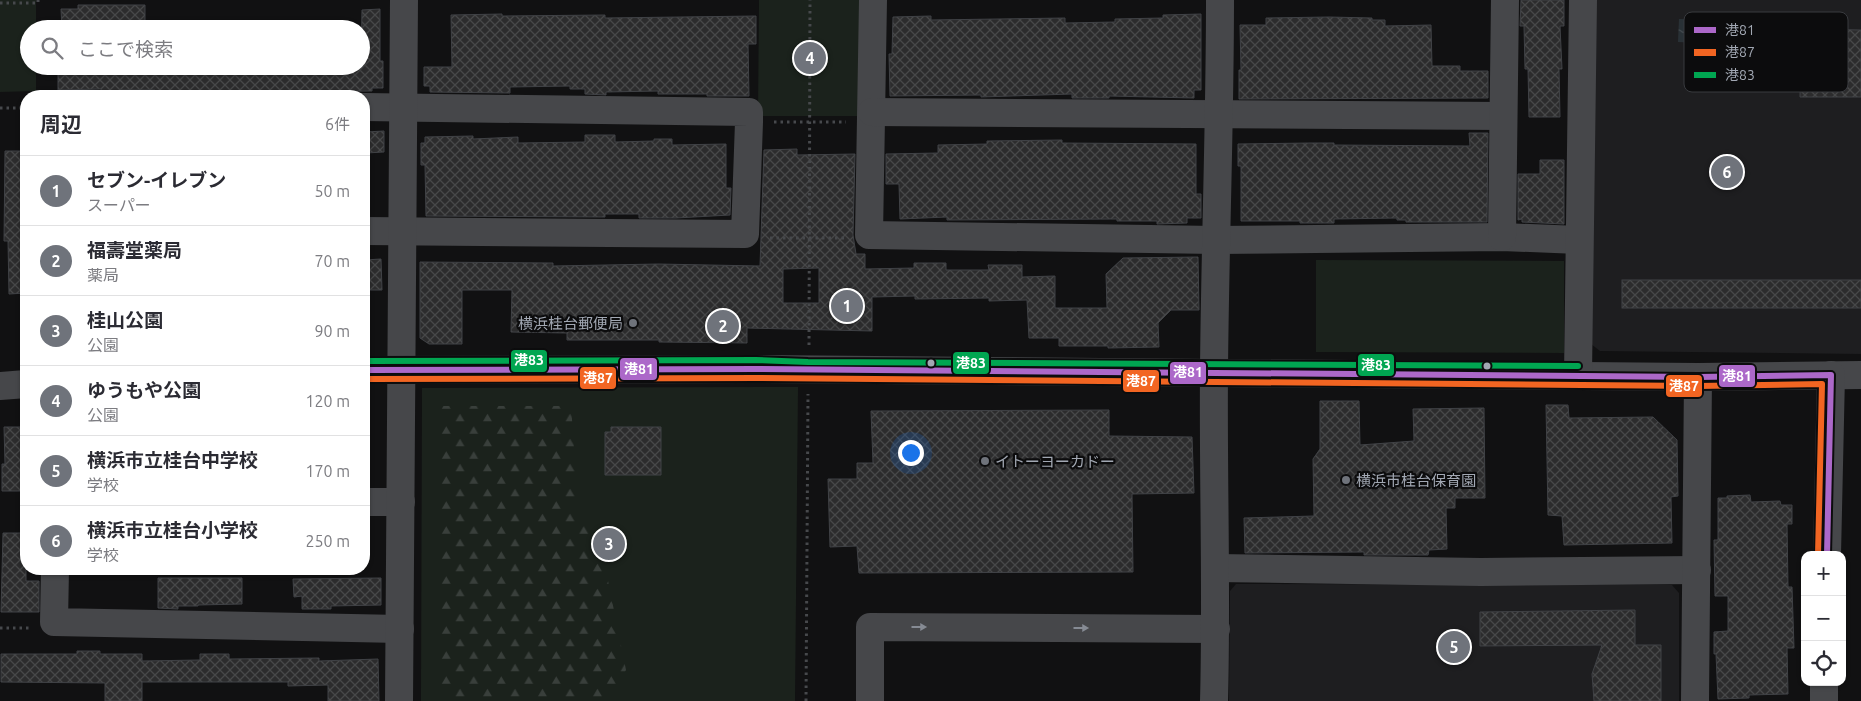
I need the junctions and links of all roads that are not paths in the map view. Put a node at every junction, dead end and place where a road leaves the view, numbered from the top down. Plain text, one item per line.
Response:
1 (404, 0) edge
2 (873, 0) edge
3 (1220, 0) edge
4 (1505, 0) edge
5 (1583, 0) edge
6 (370, 107) edge
7 (403, 107) junction
8 (1220, 115) junction
9 (1503, 116) junction
10 (872, 117) junction
11 (370, 231) edge
12 (402, 231) junction
13 (1502, 238) junction
14 (1216, 240) junction
15 (1579, 240) junction
16 (370, 370) edge
17 (402, 370) junction
18 (1214, 374) junction
19 (1578, 375) junction
20 (1831, 375) junction
21 (1861, 375) edge
22 (1698, 378) junction
23 (20, 384) edge
24 (0, 386) edge
25 (370, 502) edge
26 (401, 502) junction
27 (1827, 551) edge
28 (1215, 568) junction
29 (1696, 570) junction
30 (55, 575) edge
31 (400, 629) junction
32 (1216, 629) junction
33 (1824, 686) edge
34 (399, 701) edge
35 (870, 701) edge
36 (1214, 701) edge
37 (1695, 701) edge
38 (1824, 701) edge

1 - 7 street
2 - 10 street
3 - 8 street
4 - 9 street
5 - 15 street
6 - 7 street
7 - 12 street
7 - 12 street
8 - 9 street
8 - 10 street
8 - 14 street
9 - 13 street
10 - 14 street
11 - 12 street
12 - 17 street
13 - 14 street
13 - 15 street
14 - 18 street
15 - 19 street
16 - 17 street
17 - 18 street
17 - 26 street
18 - 19 street
18 - 28 street
19 - 22 street
20 - 21 street
20 - 22 street
20 - 27 street
22 - 29 street
23 - 24 street
25 - 26 street
26 - 31 street
28 - 29 street
28 - 32 street
29 - 37 street
30 - 31 street
31 - 34 street
35 -> 32 street
32 - 36 street
33 - 38 street

